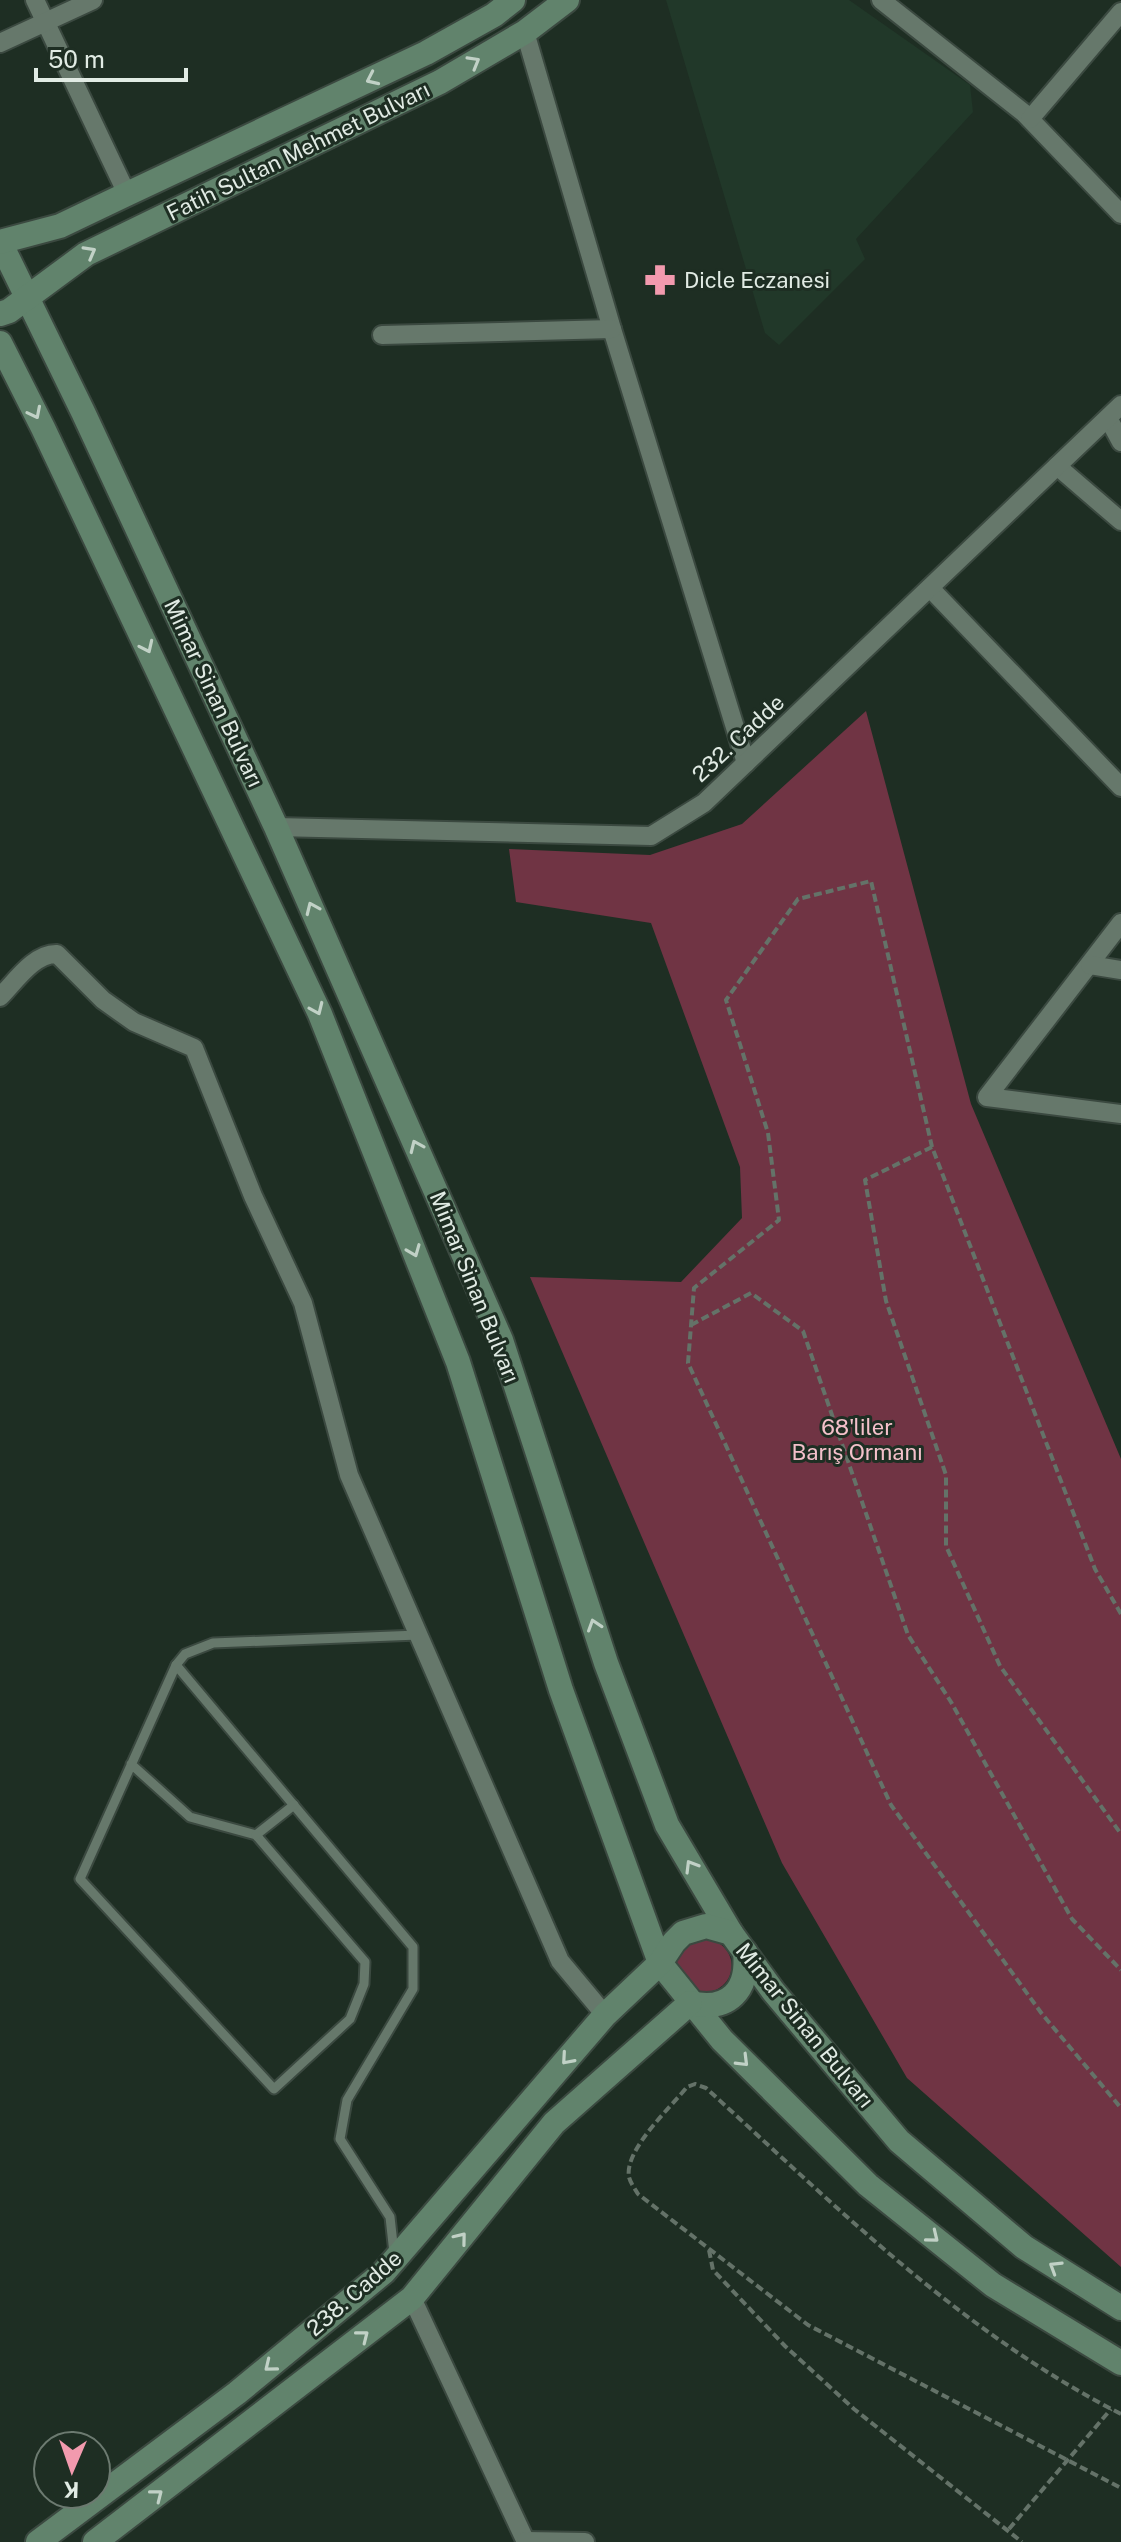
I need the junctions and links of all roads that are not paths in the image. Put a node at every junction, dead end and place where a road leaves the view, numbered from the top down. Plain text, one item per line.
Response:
1 (35, 0) edge
2 (93, 0) edge
3 (513, 0) edge
4 (567, 0) edge
5 (881, 0) edge
6 (1121, 12) edge
7 (45, 22) junction
8 (525, 32) junction
9 (0, 43) edge
10 (1030, 119) junction
11 (127, 194) junction
12 (1121, 214) edge
13 (0, 242) edge
14 (26, 296) junction
15 (0, 314) edge
16 (612, 329) junction
17 (382, 335) dead end
18 (0, 343) edge
19 (1114, 412) edge
20 (1121, 442) edge
21 (1057, 466) junction
22 (1121, 521) edge
23 (930, 588) junction
24 (746, 763) junction
25 (1121, 787) edge
26 (276, 827) junction
27 (1121, 923) edge
28 (1090, 965) junction
29 (1121, 970) edge
30 (0, 997) edge
31 (1121, 1114) edge
32 (418, 1635) junction
33 (176, 1665) junction
34 (131, 1764) junction
35 (294, 1805) junction
36 (256, 1835) junction
37 (738, 1942) junction
38 (660, 1963) junction
39 (690, 2003) junction
40 (605, 2015) junction
41 (395, 2261) junction
42 (412, 2298) junction
43 (1121, 2308) edge
44 (1121, 2363) edge
45 (526, 2541) edge
46 (38, 2542) edge
47 (95, 2542) edge
48 (585, 2542) edge

1 - 7 street
2 - 7 street
3 -> 11 main road, Fatih Sultan Mehmet Bulvarı
4 - 8 main road, Fatih Sultan Mehmet Bulvarı
5 - 10 street
6 - 10 street
7 - 9 street
7 - 11 street
14 -> 8 main road, Fatih Sultan Mehmet Bulvarı
8 - 16 street
10 - 12 street
11 - 13 main road, Fatih Sultan Mehmet Bulvarı
13 - 14 main road, Mimar Sinan Bulvarı
14 - 15 main road, Fatih Sultan Mehmet Bulvarı
14 - 26 main road, Mimar Sinan Bulvarı
16 - 17 street
16 - 24 street
18 -> 38 main road, Mimar Sinan Bulvarı
19 - 20 street
19 - 21 street, 232. Cadde
21 - 22 street
21 - 23 street, 232. Cadde
23 - 24 street, 232. Cadde
23 - 25 street
24 - 26 street, 232. Cadde
37 -> 26 main road, Mimar Sinan Bulvarı
27 - 28 street
28 - 29 street
28 - 31 street
30 - 32 street
32 - 33 lane
32 - 40 street
33 - 34 lane
33 - 35 lane
34 - 36 lane
34 - 36 lane
35 - 36 lane
35 - 41 lane
37 - 38 main road
37 - 39 main road
43 -> 37 main road, Mimar Sinan Bulvarı
38 - 39 main road, Mimar Sinan Bulvarı
38 - 40 main road, 238. Cadde
42 -> 39 main road, 238. Cadde
39 -> 44 main road, Mimar Sinan Bulvarı
40 -> 41 main road, 238. Cadde
41 - 42 main road
41 -> 46 main road, 238. Cadde
42 - 45 street
47 -> 42 main road, 238. Cadde
45 - 48 street

